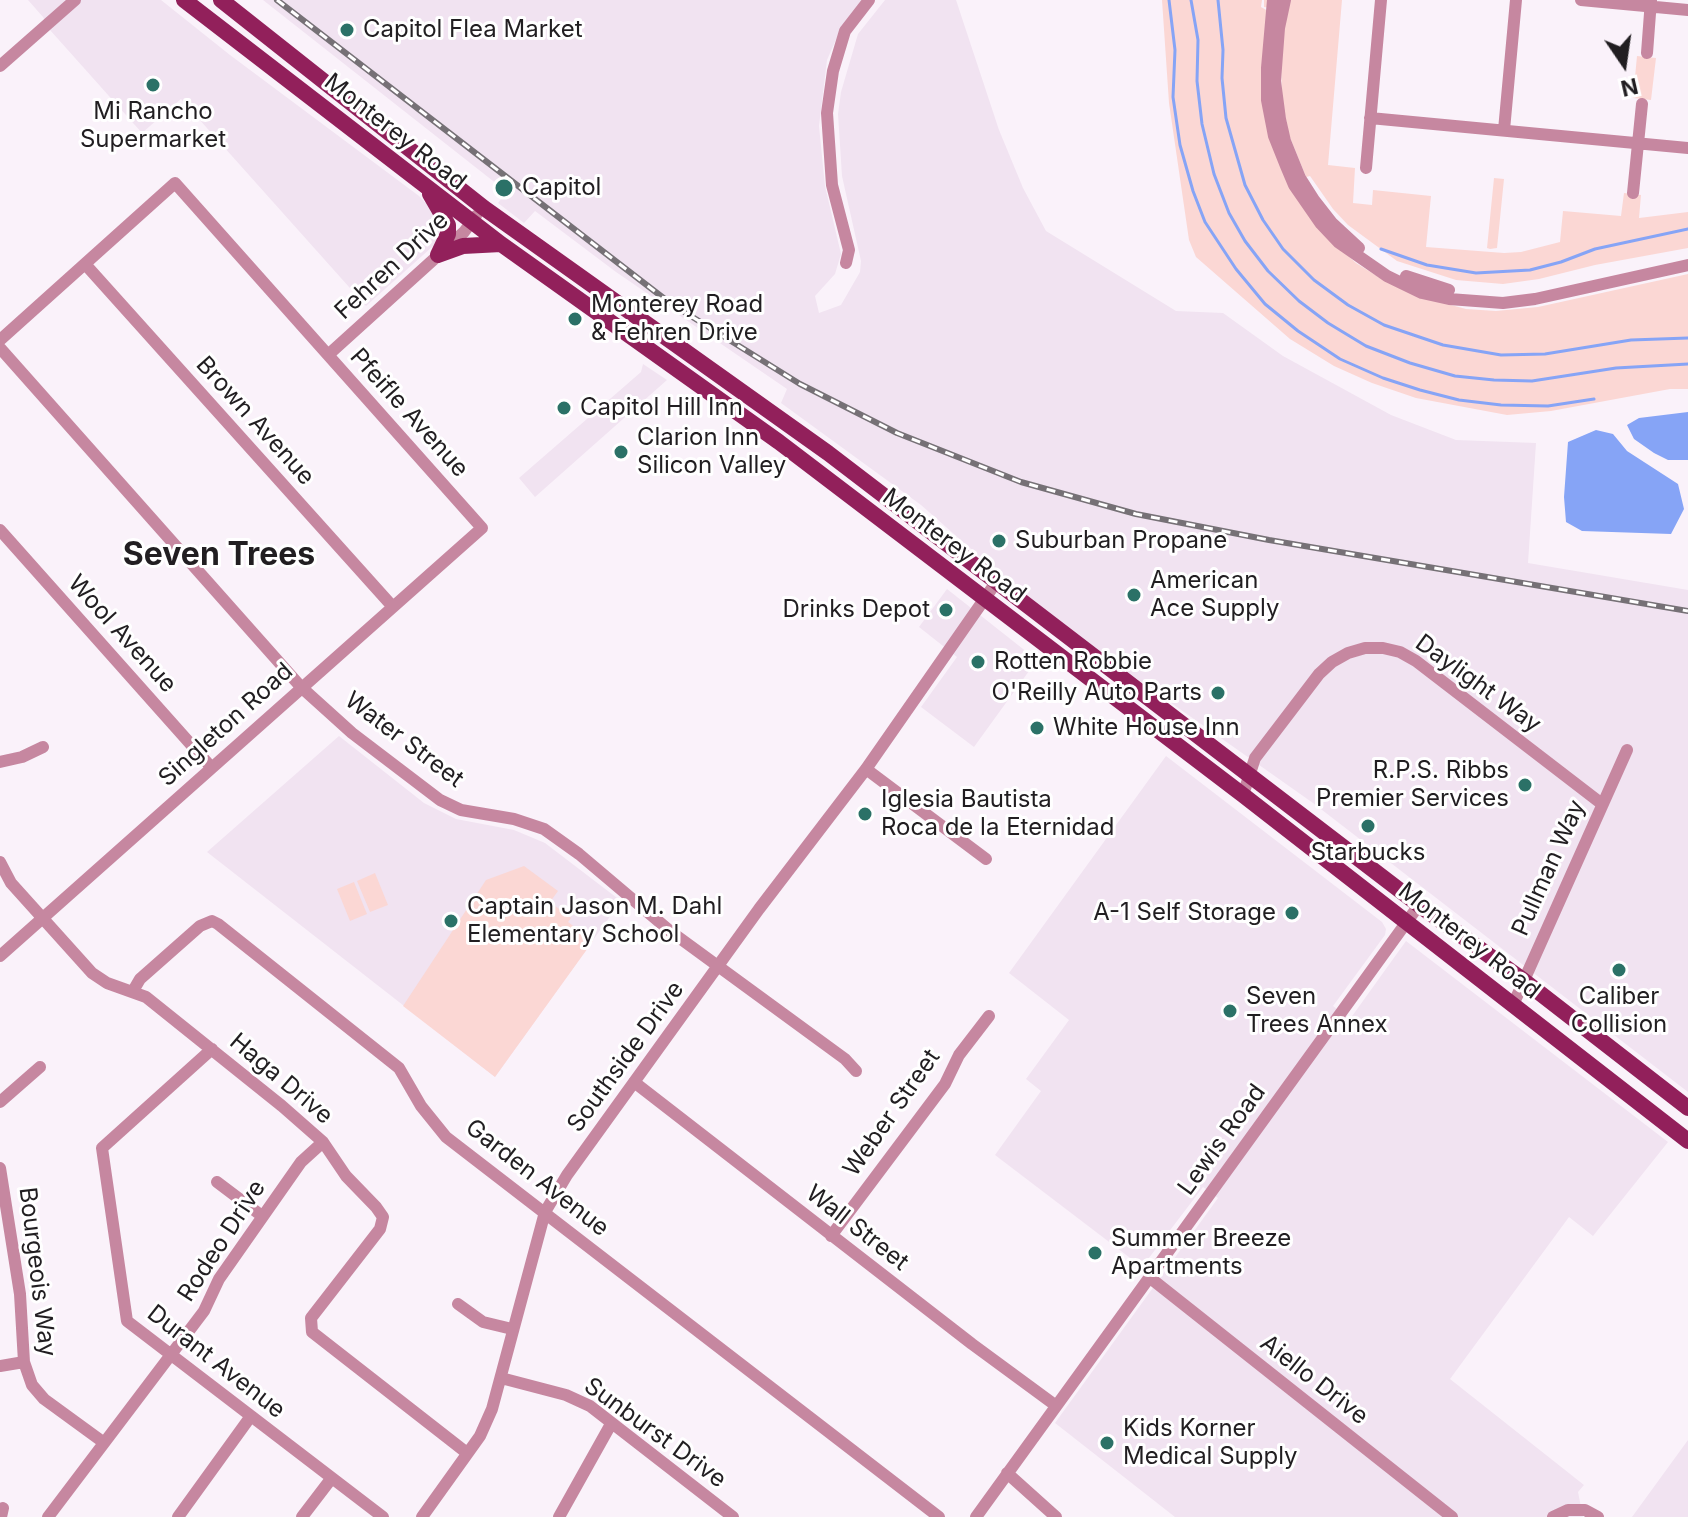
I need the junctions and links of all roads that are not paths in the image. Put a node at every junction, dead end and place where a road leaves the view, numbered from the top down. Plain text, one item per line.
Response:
1 (75, 0) edge
2 (184, 0) edge
3 (221, 0) edge
4 (869, 0) edge
5 (1273, 0) edge
6 (1285, 0) edge
7 (1381, 0) edge
8 (1516, 0) edge
9 (1581, 0) edge
10 (1651, 3) edge
11 (1688, 10) edge
12 (1647, 53) dead end
13 (0, 66) edge
14 (1642, 104) dead end
15 (1370, 118) junction
16 (1504, 130) junction
17 (1638, 143) junction
18 (1688, 148) edge
19 (1366, 168) dead end
20 (425, 186) junction
21 (1633, 193) dead end
22 (484, 208) junction
23 (472, 222) junction
24 (501, 244) junction
25 (438, 255) junction
26 (1688, 258) edge
27 (846, 263) dead end
28 (85, 264) junction
29 (1688, 265) edge
30 (0, 340) edge
31 (0, 348) edge
32 (328, 355) junction
33 (761, 405) junction
34 (750, 421) junction
35 (482, 528) joint
36 (0, 530) edge
37 (997, 581) junction
38 (983, 599) junction
39 (393, 607) junction
40 (301, 687) junction
41 (43, 747) dead end
42 (1627, 750) dead end
43 (0, 762) edge
44 (211, 767) junction
45 (866, 769) junction
46 (1250, 776) junction
47 (1243, 795) junction
48 (1602, 804) junction
49 (986, 859) dead end
50 (0, 862) edge
51 (1419, 905) junction
52 (42, 918) junction
53 (1407, 923) junction
54 (0, 956) edge
55 (719, 965) junction
56 (1523, 980) junction
57 (133, 991) junction
58 (1513, 1005) junction
59 (989, 1016) dead end
60 (212, 1049) junction
61 (40, 1067) dead end
62 (856, 1071) dead end
63 (634, 1082) junction
64 (0, 1102) edge
65 (1688, 1108) edge
66 (1688, 1141) edge
67 (323, 1142) junction
68 (0, 1168) edge
69 (217, 1182) dead end
70 (545, 1212) junction
71 (262, 1216) junction
72 (831, 1236) junction
73 (6, 1243) edge
74 (1149, 1277) junction
75 (458, 1304) dead end
76 (512, 1329) junction
77 (171, 1355) junction
78 (24, 1362) junction
79 (0, 1366) edge
80 (501, 1378) junction
81 (1055, 1405) junction
82 (251, 1416) junction
83 (611, 1424) junction
84 (103, 1442) junction
85 (467, 1453) junction
86 (1007, 1473) junction
87 (331, 1479) junction
88 (48, 1517) edge
89 (178, 1517) edge
90 (302, 1517) edge
91 (383, 1517) edge
92 (422, 1517) edge
93 (559, 1517) edge
94 (733, 1517) edge
95 (939, 1517) edge
96 (976, 1517) edge
97 (1056, 1517) edge
98 (1452, 1517) edge
99 (1553, 1517) edge
100 (1598, 1517) edge

1 - 13 street
2 - 20 main road, Monterey Road
3 - 22 main road, Monterey Road
4 - 27 street
5 - 29 street
6 - 26 street
7 - 15 street
8 - 16 street
9 - 10 street
10 - 11 street
10 - 12 street
14 - 17 street
15 - 16 street
15 - 19 street
16 - 17 street
17 - 18 street
17 - 21 street
20 - 23 main road, Monterey Road
20 - 25 main road
22 - 23 street, Fehren Drive
22 - 33 main road, Monterey Road
23 - 24 main road, Monterey Road
23 - 25 street, Fehren Drive
24 - 25 main road
24 - 34 main road, Monterey Road
25 - 32 street, Fehren Drive
28 - 30 street
28 - 32 street, Pfeifle Avenue
28 - 39 street, Brown Avenue
31 - 40 street, Water Street
32 - 35 street, Pfeifle Avenue
33 - 34 main road
33 - 37 main road, Monterey Road
34 - 38 main road, Monterey Road
35 - 39 street, Singleton Road
36 - 44 street, Wool Avenue
37 - 38 street, Southside Drive
37 - 46 main road, Monterey Road
38 - 45 street, Southside Drive
38 - 47 main road, Monterey Road
39 - 40 street, Singleton Road
40 - 44 street, Singleton Road
40 - 55 street, Water Street
41 - 43 street
42 - 48 street, Pullman Way
44 - 52 street, Singleton Road
45 - 49 street
45 - 55 street, Southside Drive
46 - 47 street, Daylight Way
46 - 48 street, Daylight Way
46 - 51 main road, Monterey Road
47 - 53 main road, Monterey Road
48 - 56 street, Pullman Way
50 - 52 street, Haga Drive
51 - 53 street, Lewis Road
51 - 56 main road, Monterey Road
52 - 54 street, Singleton Road
52 - 57 street, Haga Drive
53 - 58 main road, Monterey Road
53 - 74 street, Lewis Road
55 - 62 street, Water Street
55 - 63 street, Southside Drive
56 - 58 street, Pullman Way
56 - 65 main road, Monterey Road
57 - 60 street, Haga Drive
57 - 70 street, Garden Avenue
58 - 66 main road, Monterey Road
59 - 72 street, Weber Street
60 - 67 street, Haga Drive
60 - 77 street, Durant Avenue
61 - 64 street
63 - 70 street, Southside Drive
63 - 72 street, Wall Street
67 - 71 street, Rodeo Drive
67 - 85 street, Haga Drive
68 - 73 street, Bourgeois Way
69 - 71 street
70 - 76 street, Southside Drive
70 - 95 street, Garden Avenue
71 - 77 street, Rodeo Drive
72 - 81 street, Wall Street
73 - 78 street, Bourgeois Way
74 - 81 street, Lewis Road
74 - 98 street, Aiello Drive
75 - 76 street
76 - 80 street, Southside Drive
77 - 82 street, Durant Avenue
77 - 84 street, Rodeo Drive
78 - 79 street
78 - 84 street, Bourgeois Way
80 - 83 street, Sunburst Drive
80 - 85 street, Southside Drive
81 - 86 street, Lewis Road
82 - 87 street, Durant Avenue
82 - 89 street
83 - 93 street
83 - 94 street, Sunburst Drive
84 - 88 street, Rodeo Drive
85 - 92 street, Southside Drive
86 - 96 street, Lewis Road
86 - 97 street
87 - 90 street
87 - 91 street, Durant Avenue
99 - 100 street

